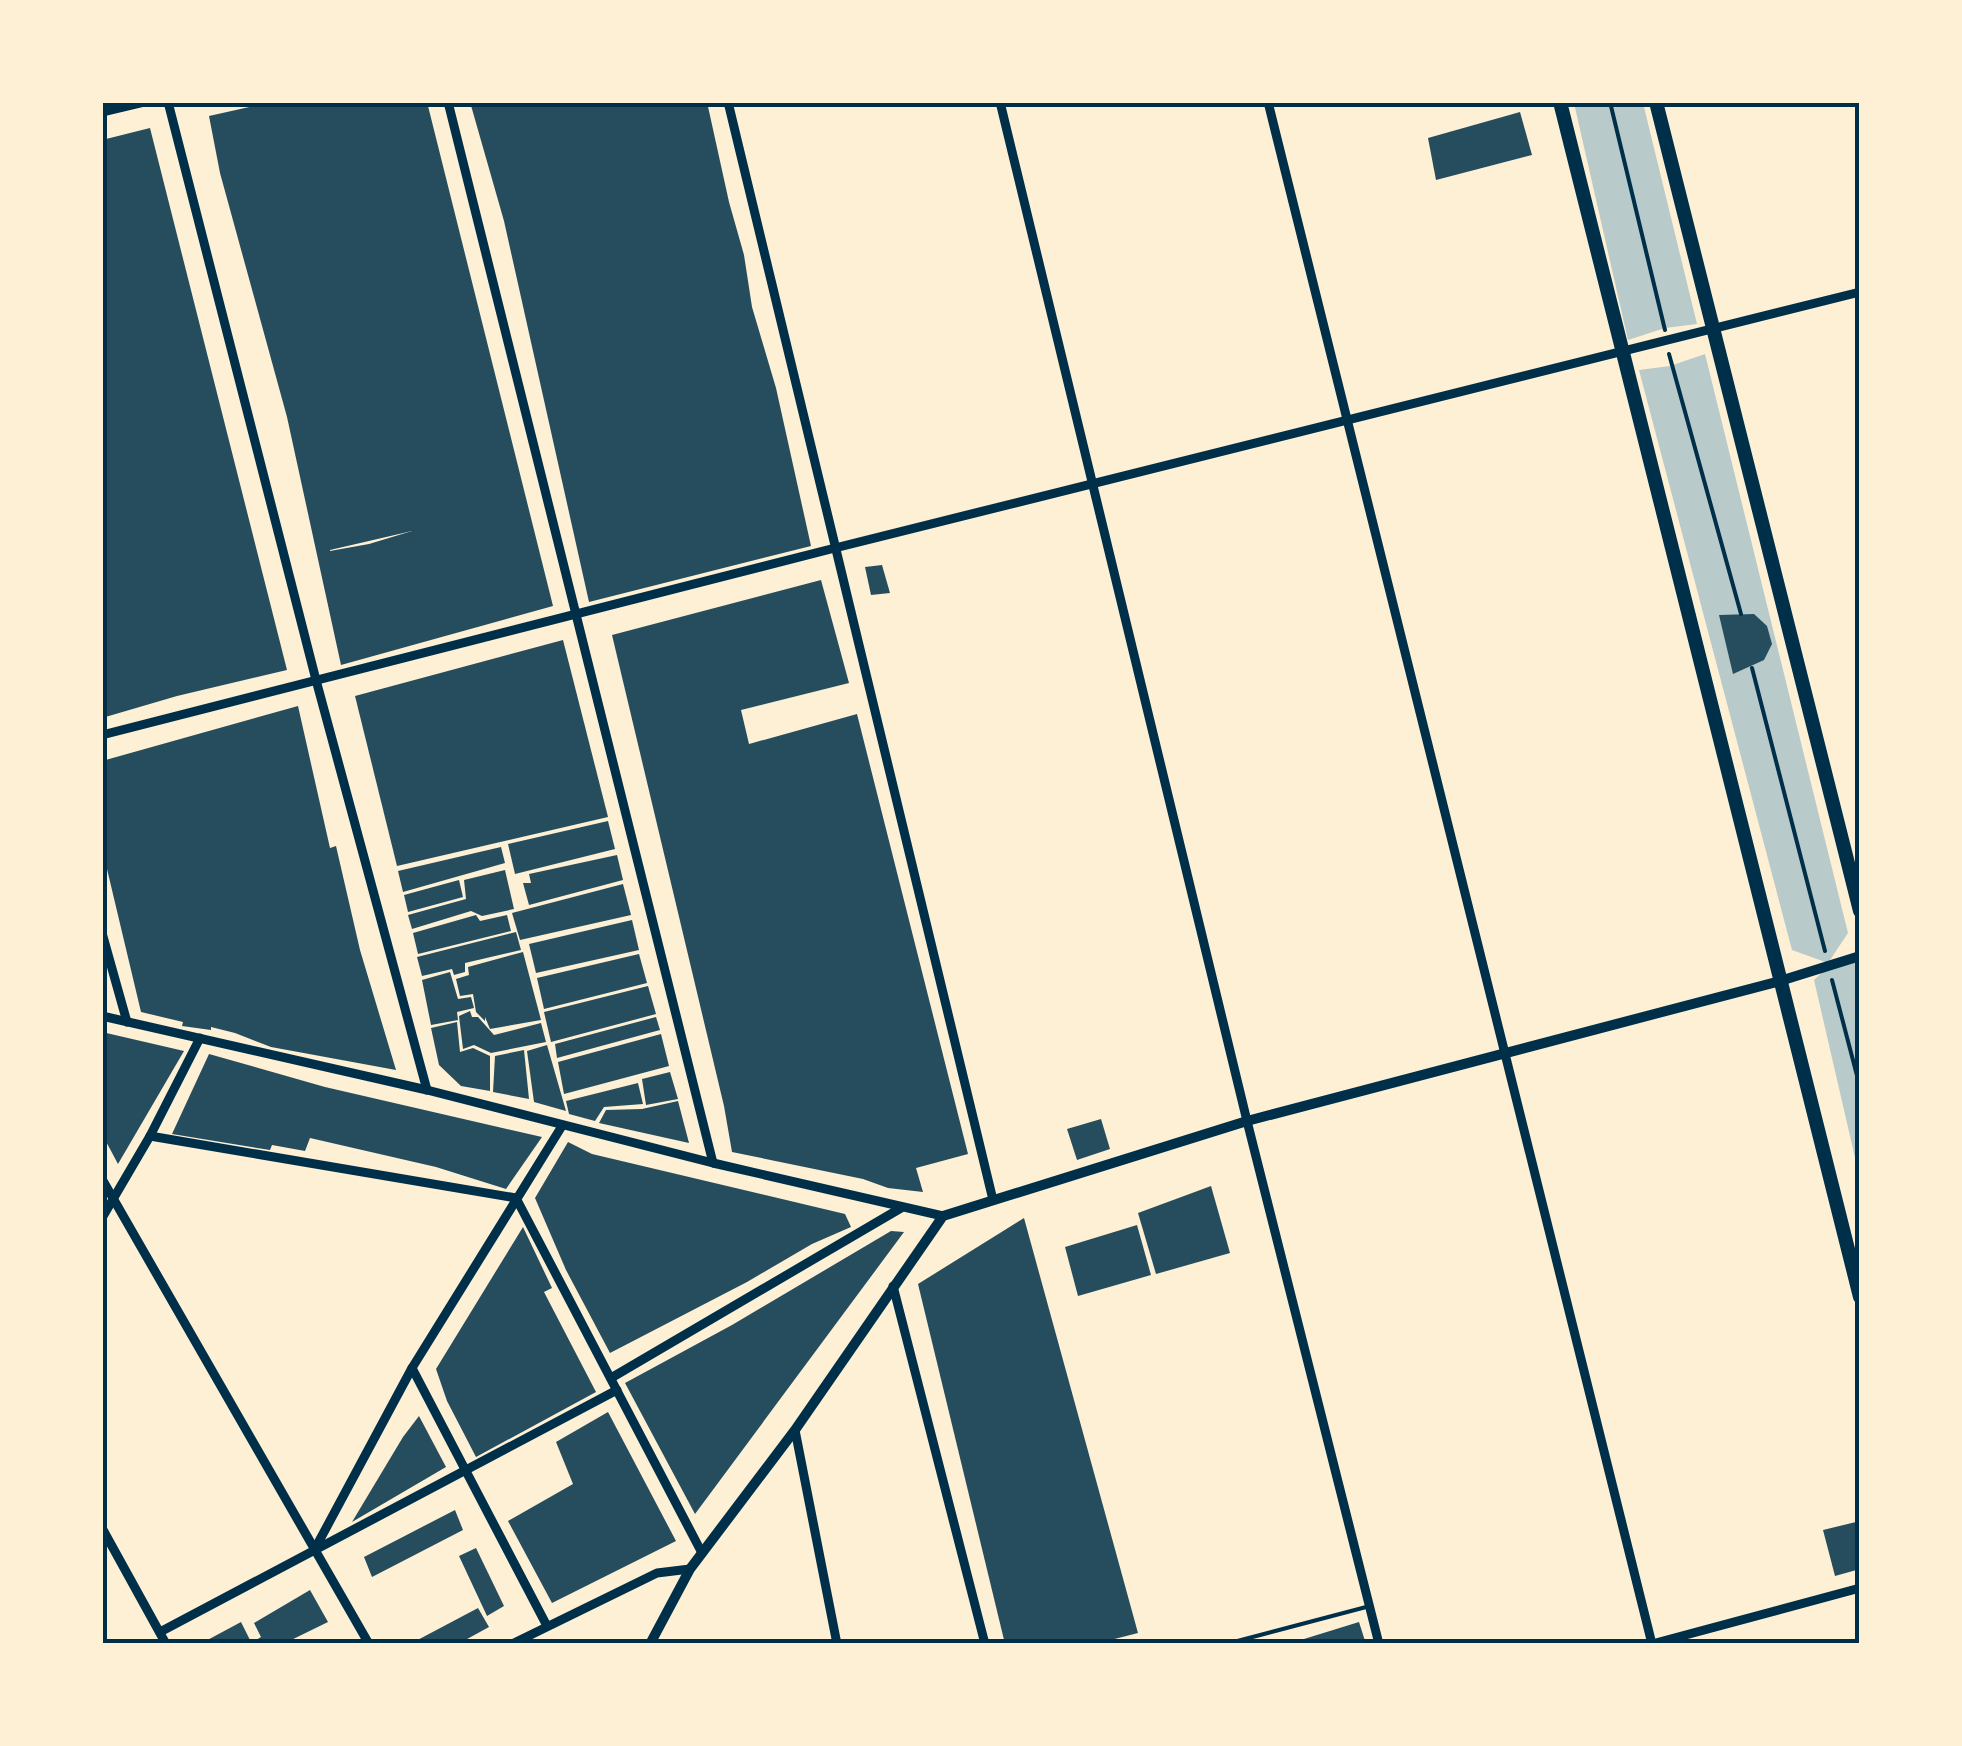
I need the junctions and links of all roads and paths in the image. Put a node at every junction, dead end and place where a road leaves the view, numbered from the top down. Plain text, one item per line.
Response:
1 (144, 102) edge
2 (168, 102) edge
3 (448, 102) edge
4 (728, 102) edge
5 (1000, 102) edge
6 (1268, 102) edge
7 (1560, 102) edge
8 (1610, 102) edge
9 (1656, 102) edge
10 (102, 112) edge
11 (1860, 292) edge
12 (1714, 330) junction
13 (1668, 341) junction
14 (1621, 351) junction
15 (1346, 421) junction
16 (1093, 484) junction
17 (834, 548) junction
18 (1741, 614) dead end
19 (578, 615) junction
20 (1752, 668) dead end
21 (316, 680) junction
22 (102, 735) edge
23 (1860, 911) edge
24 (102, 933) edge
25 (1860, 956) edge
26 (1828, 964) junction
27 (1780, 981) junction
28 (102, 1016) edge
29 (127, 1022) junction
30 (200, 1038) junction
31 (1504, 1052) junction
32 (1860, 1087) edge
33 (427, 1090) junction
34 (1247, 1121) junction
35 (562, 1126) junction
36 (150, 1136) junction
37 (713, 1163) junction
38 (102, 1179) edge
39 (516, 1198) junction
40 (114, 1200) junction
41 (993, 1200) junction
42 (901, 1208) junction
43 (943, 1216) junction
44 (102, 1218) edge
45 (893, 1286) junction
46 (1860, 1297) edge
47 (412, 1368) junction
48 (612, 1378) junction
49 (617, 1390) junction
50 (795, 1430) junction
51 (464, 1469) junction
52 (102, 1528) edge
53 (316, 1547) junction
54 (702, 1553) junction
55 (690, 1568) junction
56 (1860, 1588) edge
57 (1370, 1606) junction
58 (546, 1626) junction
59 (160, 1632) junction
60 (166, 1644) edge
61 (369, 1644) edge
62 (512, 1644) edge
63 (650, 1644) edge
64 (837, 1644) edge
65 (985, 1644) edge
66 (1226, 1644) edge
67 (1379, 1644) edge
68 (1652, 1644) edge

1 - 10 street
2 - 21 street
3 - 19 street
4 - 17 street
5 - 16 street
6 - 15 street
7 - 14 main road
8 - 13 path
9 - 12 main road
11 - 12 street
12 - 13 street
12 - 23 main road
13 - 14 street
13 - 18 path
14 - 15 street
14 - 27 main road
15 - 16 street
15 - 31 street
16 - 17 street
16 - 34 street
17 - 19 street
17 - 41 street
19 - 21 street
19 - 37 street
20 - 26 path
21 - 22 street
21 - 33 street
24 - 29 street
25 - 26 street
26 - 27 street
26 - 32 path
27 - 31 street
27 - 46 main road
28 - 29 street
29 - 30 street
30 - 33 street
30 - 36 street
31 - 34 street
31 - 68 street
33 - 35 street
34 - 41 street
34 - 57 street
35 - 37 street
35 - 39 street
36 - 39 street
36 - 40 street
37 - 42 street
38 - 40 street
39 - 47 street
39 - 48 street
40 - 44 street
40 - 53 street
41 - 43 street
42 - 43 street
42 - 48 street
43 - 45 street
45 - 50 street
45 - 65 street
47 - 51 street
47 - 53 street
48 - 49 street
49 - 51 street
49 - 54 street
50 - 54 street
50 - 64 street
51 - 53 street
51 - 58 street
52 - 59 street
53 - 59 street
53 - 61 street
54 - 55 street
55 - 58 street
55 - 63 street
56 - 68 street
57 - 66 lane
57 - 67 street
58 - 62 street
59 - 60 street

